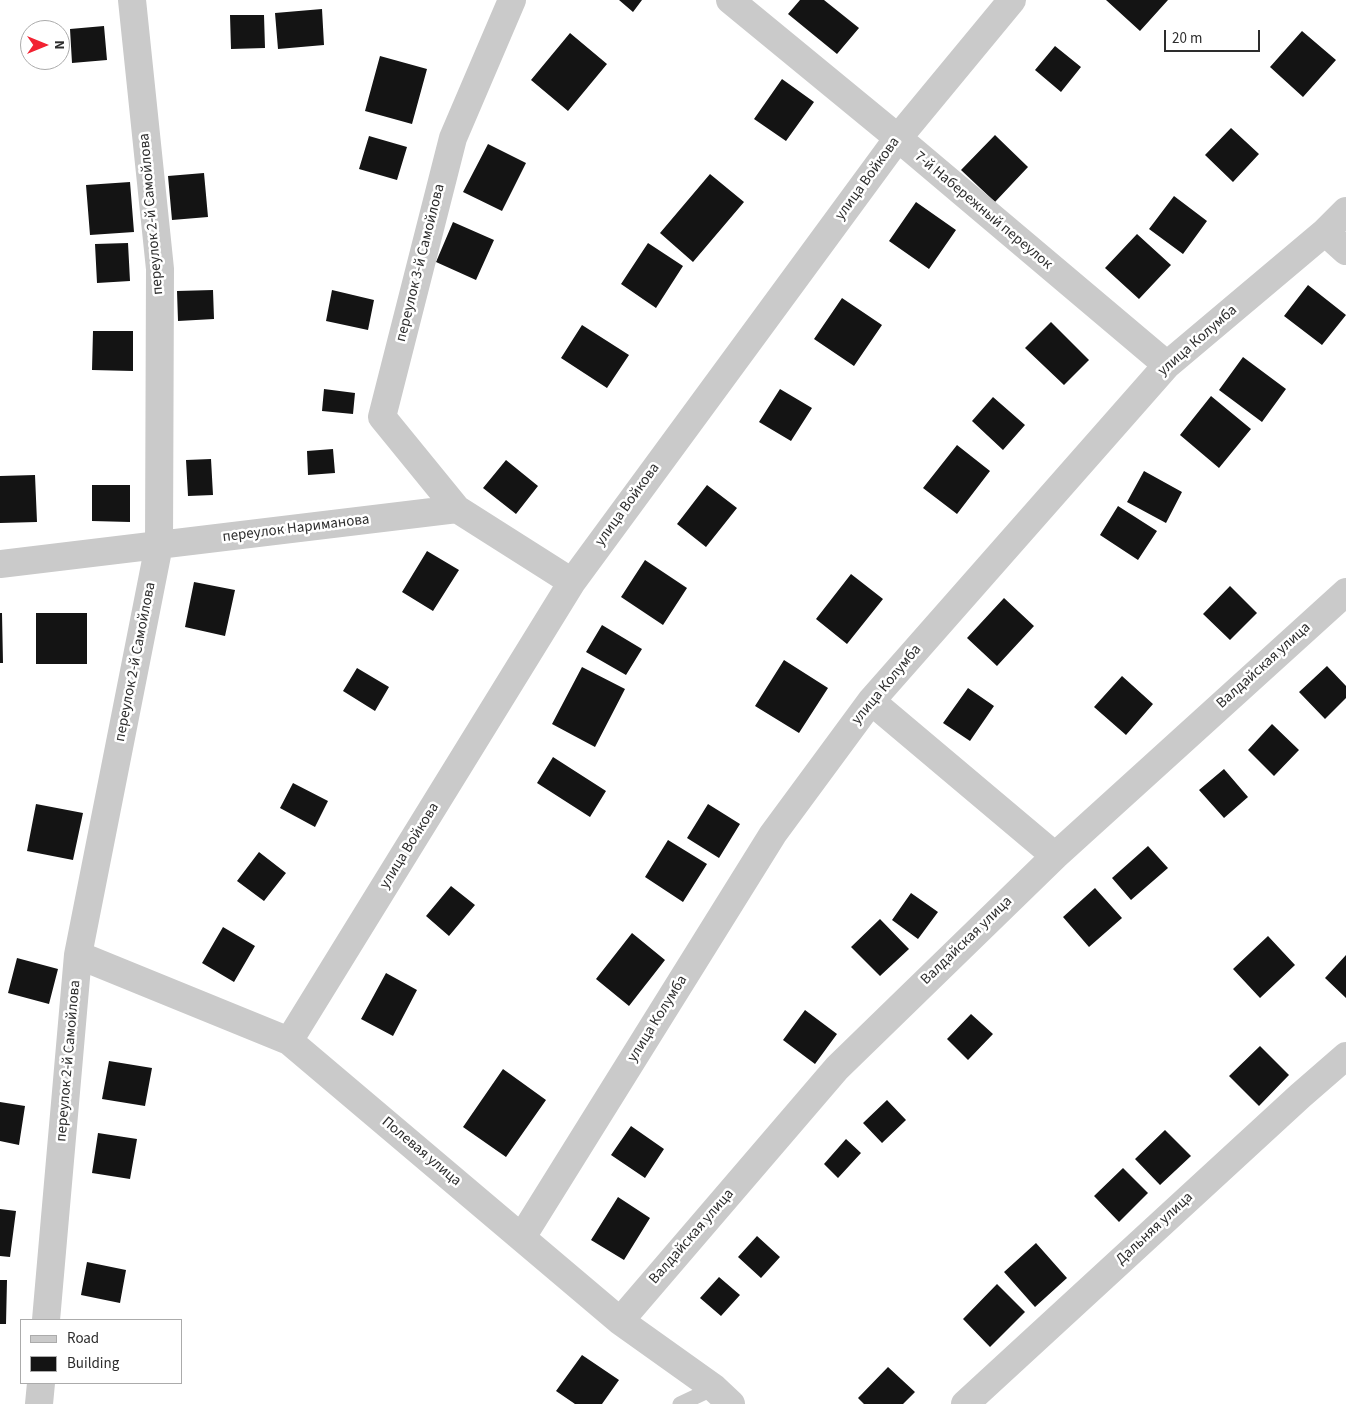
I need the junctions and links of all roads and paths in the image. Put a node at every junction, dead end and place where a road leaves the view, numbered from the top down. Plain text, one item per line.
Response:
1 (132, 0) edge
2 (512, 0) edge
3 (730, 0) edge
4 (1012, 0) edge
5 (898, 138) junction
6 (1346, 211) edge
7 (1325, 232) junction
8 (1346, 251) edge
9 (1167, 365) junction
10 (457, 510) junction
11 (159, 545) junction
12 (0, 564) edge
13 (572, 582) junction
14 (1346, 592) edge
15 (871, 701) junction
16 (1056, 856) junction
17 (78, 955) junction
18 (289, 1041) junction
19 (1346, 1056) edge
20 (522, 1237) junction
21 (46, 1319) edge
22 (620, 1321) junction
23 (41, 1384) edge
24 (722, 1396) edge
25 (39, 1404) edge
26 (680, 1404) edge
27 (964, 1404) edge

1 - 11 street, переулок 2-й Самойлова
2 - 10 street, переулок 3-й Самойлова
3 - 5 street, 7-й Набережный переулок
4 - 5 street, улица Войкова
5 - 9 street, 7-й Набережный переулок
5 - 13 street, улица Войкова
6 - 7 street, улица Колумба
7 - 8 street
7 - 9 street, улица Колумба
9 - 15 street, улица Колумба
10 - 11 street, переулок Нариманова
10 - 13 street
11 - 12 street, переулок Нариманова
11 - 17 street, переулок 2-й Самойлова
13 - 18 street, улица Войкова
14 - 16 street, Валдайская улица
15 - 16 street
15 - 20 street, улица Колумба
16 - 22 street, Валдайская улица
17 - 18 street, Полевая улица
17 - 21 street, переулок 2-й Самойлова
18 - 20 street, Полевая улица
19 - 27 street, Дальняя улица
20 - 22 street, Полевая улица
22 - 24 street, Полевая улица
23 - 25 street
24 - 26 lane

